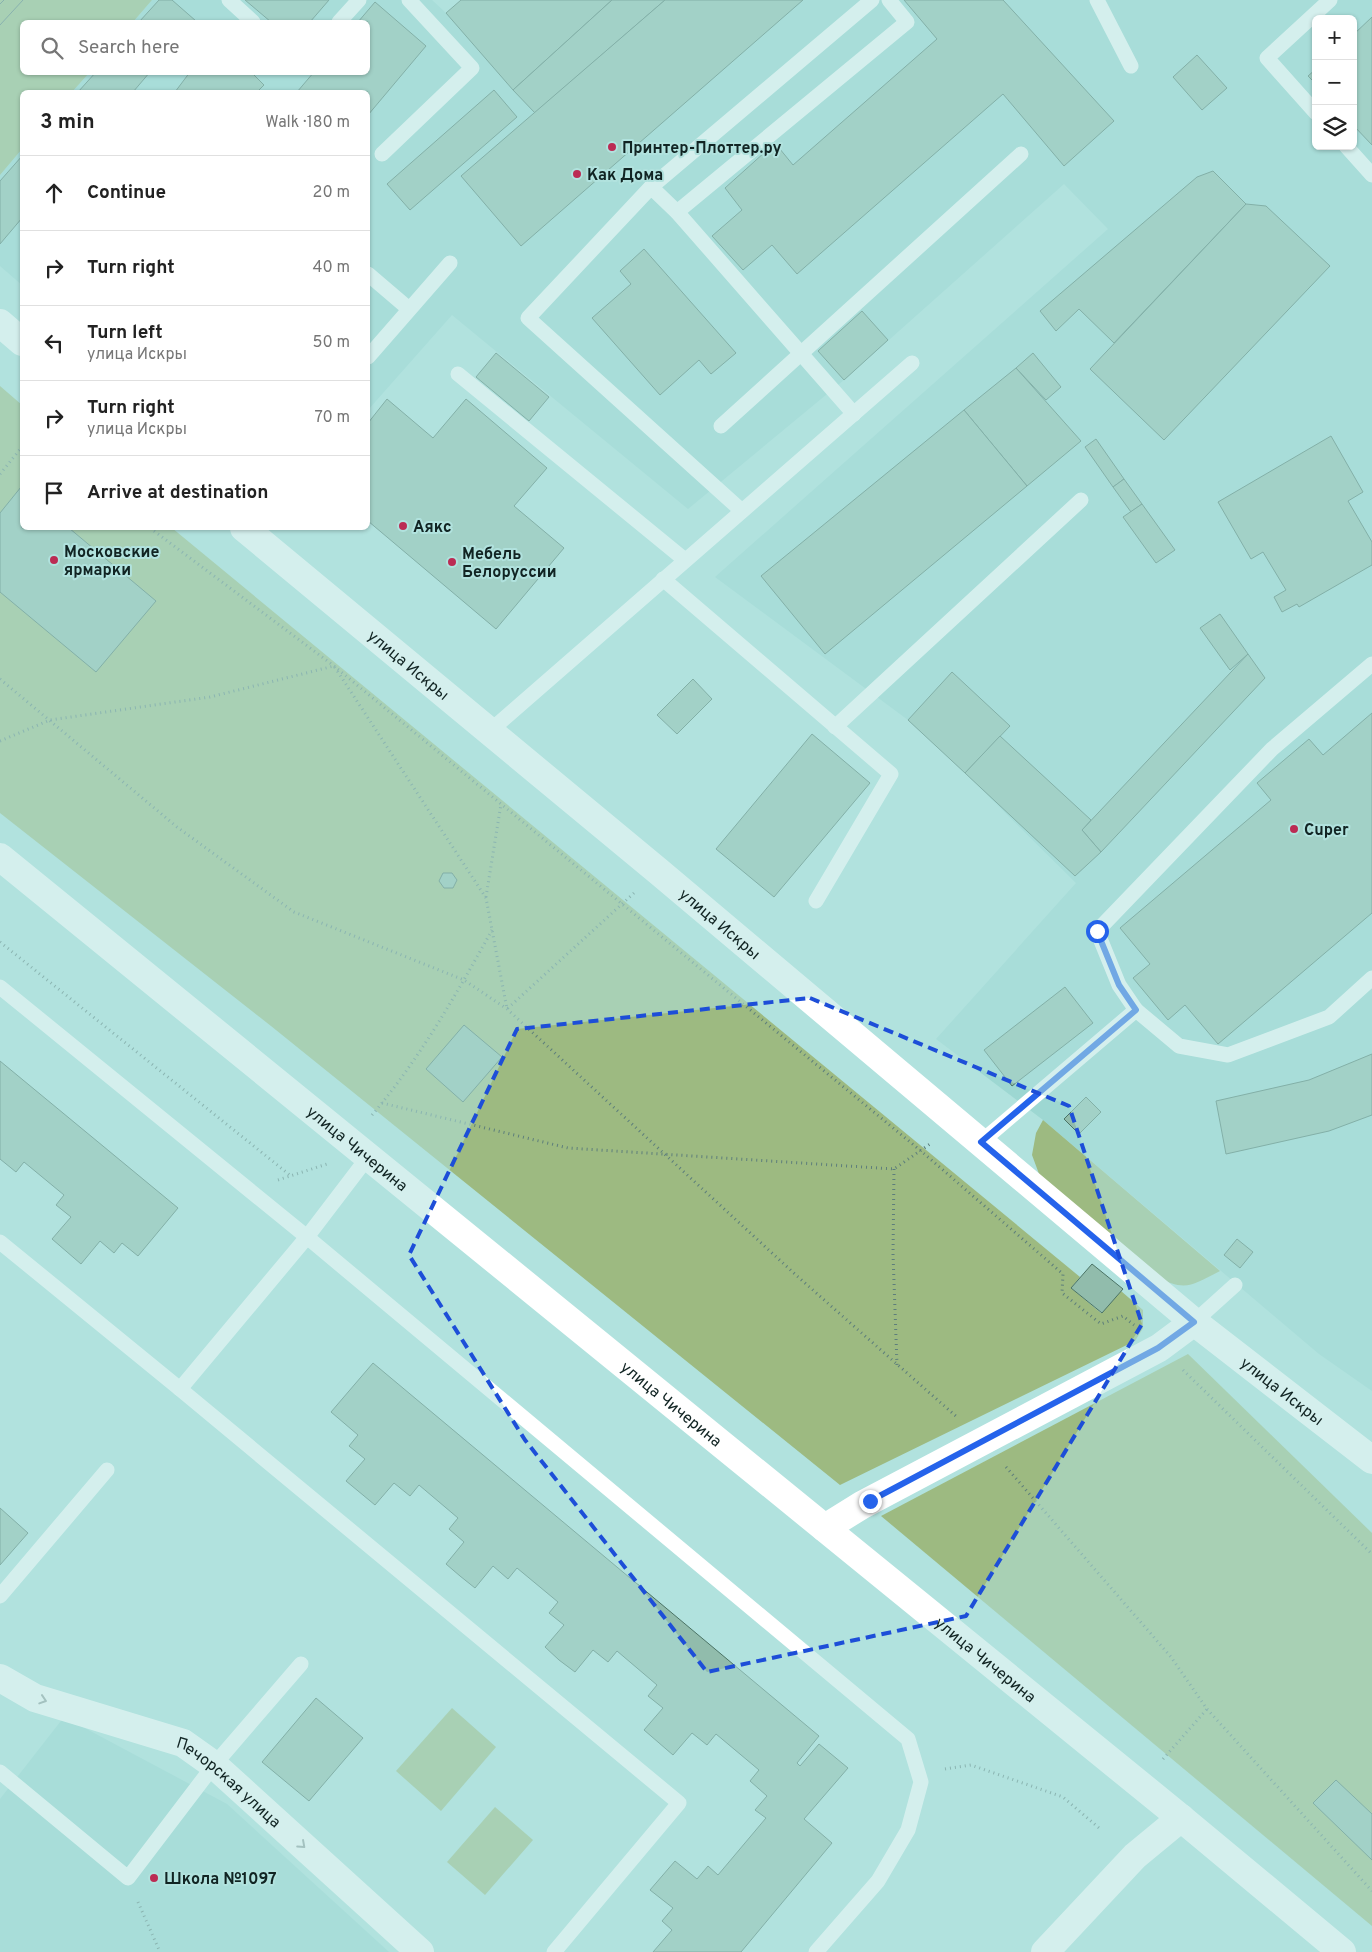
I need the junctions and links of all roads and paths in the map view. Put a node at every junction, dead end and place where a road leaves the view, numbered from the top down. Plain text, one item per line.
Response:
1 (229, 0) edge
2 (359, 0) edge
3 (409, 0) edge
4 (872, 0) edge
5 (889, 0) edge
6 (1097, 0) edge
7 (1330, 0) edge
8 (251, 20) edge
9 (341, 20) edge
10 (1132, 66) dead end
11 (1312, 109) edge
12 (1350, 150) edge
13 (382, 154) dead end
14 (1021, 154) dead end
15 (1372, 175) edge
16 (650, 187) junction
17 (676, 212) junction
18 (450, 262) dead end
19 (370, 276) edge
20 (409, 309) junction
21 (0, 323) edge
22 (20, 340) edge
23 (801, 354) junction
24 (370, 355) edge
25 (912, 363) dead end
26 (458, 374) dead end
27 (854, 414) junction
28 (721, 426) dead end
29 (20, 449) edge
30 (0, 474) edge
31 (1081, 500) dead end
32 (742, 511) junction
33 (153, 530) edge
34 (246, 530) edge
35 (686, 560) junction
36 (663, 579) junction
37 (1372, 664) edge
38 (334, 666) junction
39 (0, 678) edge
40 (50, 720) junction
41 (835, 727) junction
42 (490, 731) junction
43 (0, 741) edge
44 (501, 804) junction
45 (0, 857) edge
46 (658, 871) junction
47 (486, 898) junction
48 (816, 901) dead end
49 (622, 904) junction
50 (492, 929) junction
51 (0, 942) edge
52 (1372, 978) edge
53 (464, 980) junction
54 (0, 986) edge
55 (508, 1008) junction
56 (1136, 1010) junction
57 (382, 1103) junction
58 (372, 1115) dead end
59 (957, 1121) junction
60 (981, 1142) junction
61 (921, 1151) junction
62 (667, 1154) junction
63 (368, 1157) junction
64 (335, 1162) dead end
65 (894, 1169) junction
66 (291, 1176) junction
67 (249, 1190) junction
68 (307, 1237) junction
69 (0, 1242) edge
70 (1235, 1284) dead end
71 (1194, 1322) junction
72 (1158, 1348) junction
73 (897, 1365) junction
74 (180, 1389) junction
75 (960, 1420) dead end
76 (1372, 1460) edge
77 (1000, 1461) dead end
78 (106, 1470) dead end
79 (825, 1528) junction
80 (1372, 1554) edge
81 (0, 1596) edge
82 (301, 1664) dead end
83 (0, 1678) edge
84 (1207, 1709) junction
85 (1163, 1759) dead end
86 (214, 1765) junction
87 (0, 1772) edge
88 (919, 1772) junction
89 (1180, 1818) junction
90 (1100, 1828) dead end
91 (128, 1878) junction
92 (1372, 1890) edge
93 (411, 1950) edge
94 (160, 1952) edge
95 (554, 1952) edge
96 (816, 1952) edge
97 (1045, 1952) edge
98 (1342, 1952) edge

1 - 8 lane
2 - 9 lane
3 - 13 lane
4 - 16 lane
5 - 17 lane
6 - 10 lane
7 - 11 lane
12 - 15 lane
14 - 23 lane
16 - 17 lane
16 - 32 lane
17 - 23 lane
18 - 20 lane
19 - 20 lane
20 - 24 lane
21 - 22 street
23 - 27 lane
23 - 28 lane
25 - 27 lane
26 - 35 lane
27 - 32 lane
29 - 30 path
31 - 41 lane
32 - 35 lane
33 - 38 path
34 - 42 street, улица Искры
35 - 36 lane
36 - 41 lane
36 - 42 lane
37 - 56 lane
38 - 40 path
38 - 44 path
38 - 47 path
39 - 40 path
40 - 43 path
40 - 53 path
41 - 48 lane
42 - 46 street, улица Искры
44 - 47 path
44 - 49 path
45 - 63 street, улица Чичерина
46 - 49 path
46 - 59 street, улица Искры
47 - 50 path
49 - 55 path
49 - 61 path
50 - 53 path
50 - 55 path
51 - 66 path
52 - 56 lane
53 - 55 path
53 - 57 path
54 - 67 lane
55 - 62 path
56 - 60 lane
57 - 58 path
57 - 62 path
59 - 60 street, улица Искры
59 - 61 path
60 - 71 street, улица Искры
61 - 65 path
61 - 72 path
62 - 65 path
62 - 73 path
63 - 68 lane
63 - 79 street, улица Чичерина
64 - 66 path
65 - 73 path
66 - 67 path
67 - 68 lane
68 - 74 lane
68 - 88 lane
69 - 74 lane
70 - 71 lane
71 - 72 street
71 - 76 street, улица Искры
72 - 79 street
72 - 80 path
73 - 75 path
74 - 95 lane
77 - 84 path
78 - 81 lane
79 - 89 street, улица Чичерина
82 - 86 lane
83 -> 86 street, Печорская улица
84 - 85 path
84 - 92 path
86 - 91 lane
86 -> 93 street, Печорская улица
87 - 91 lane
88 - 90 path
88 - 96 lane
89 - 97 street
89 - 98 street, улица Чичерина
91 - 94 path

